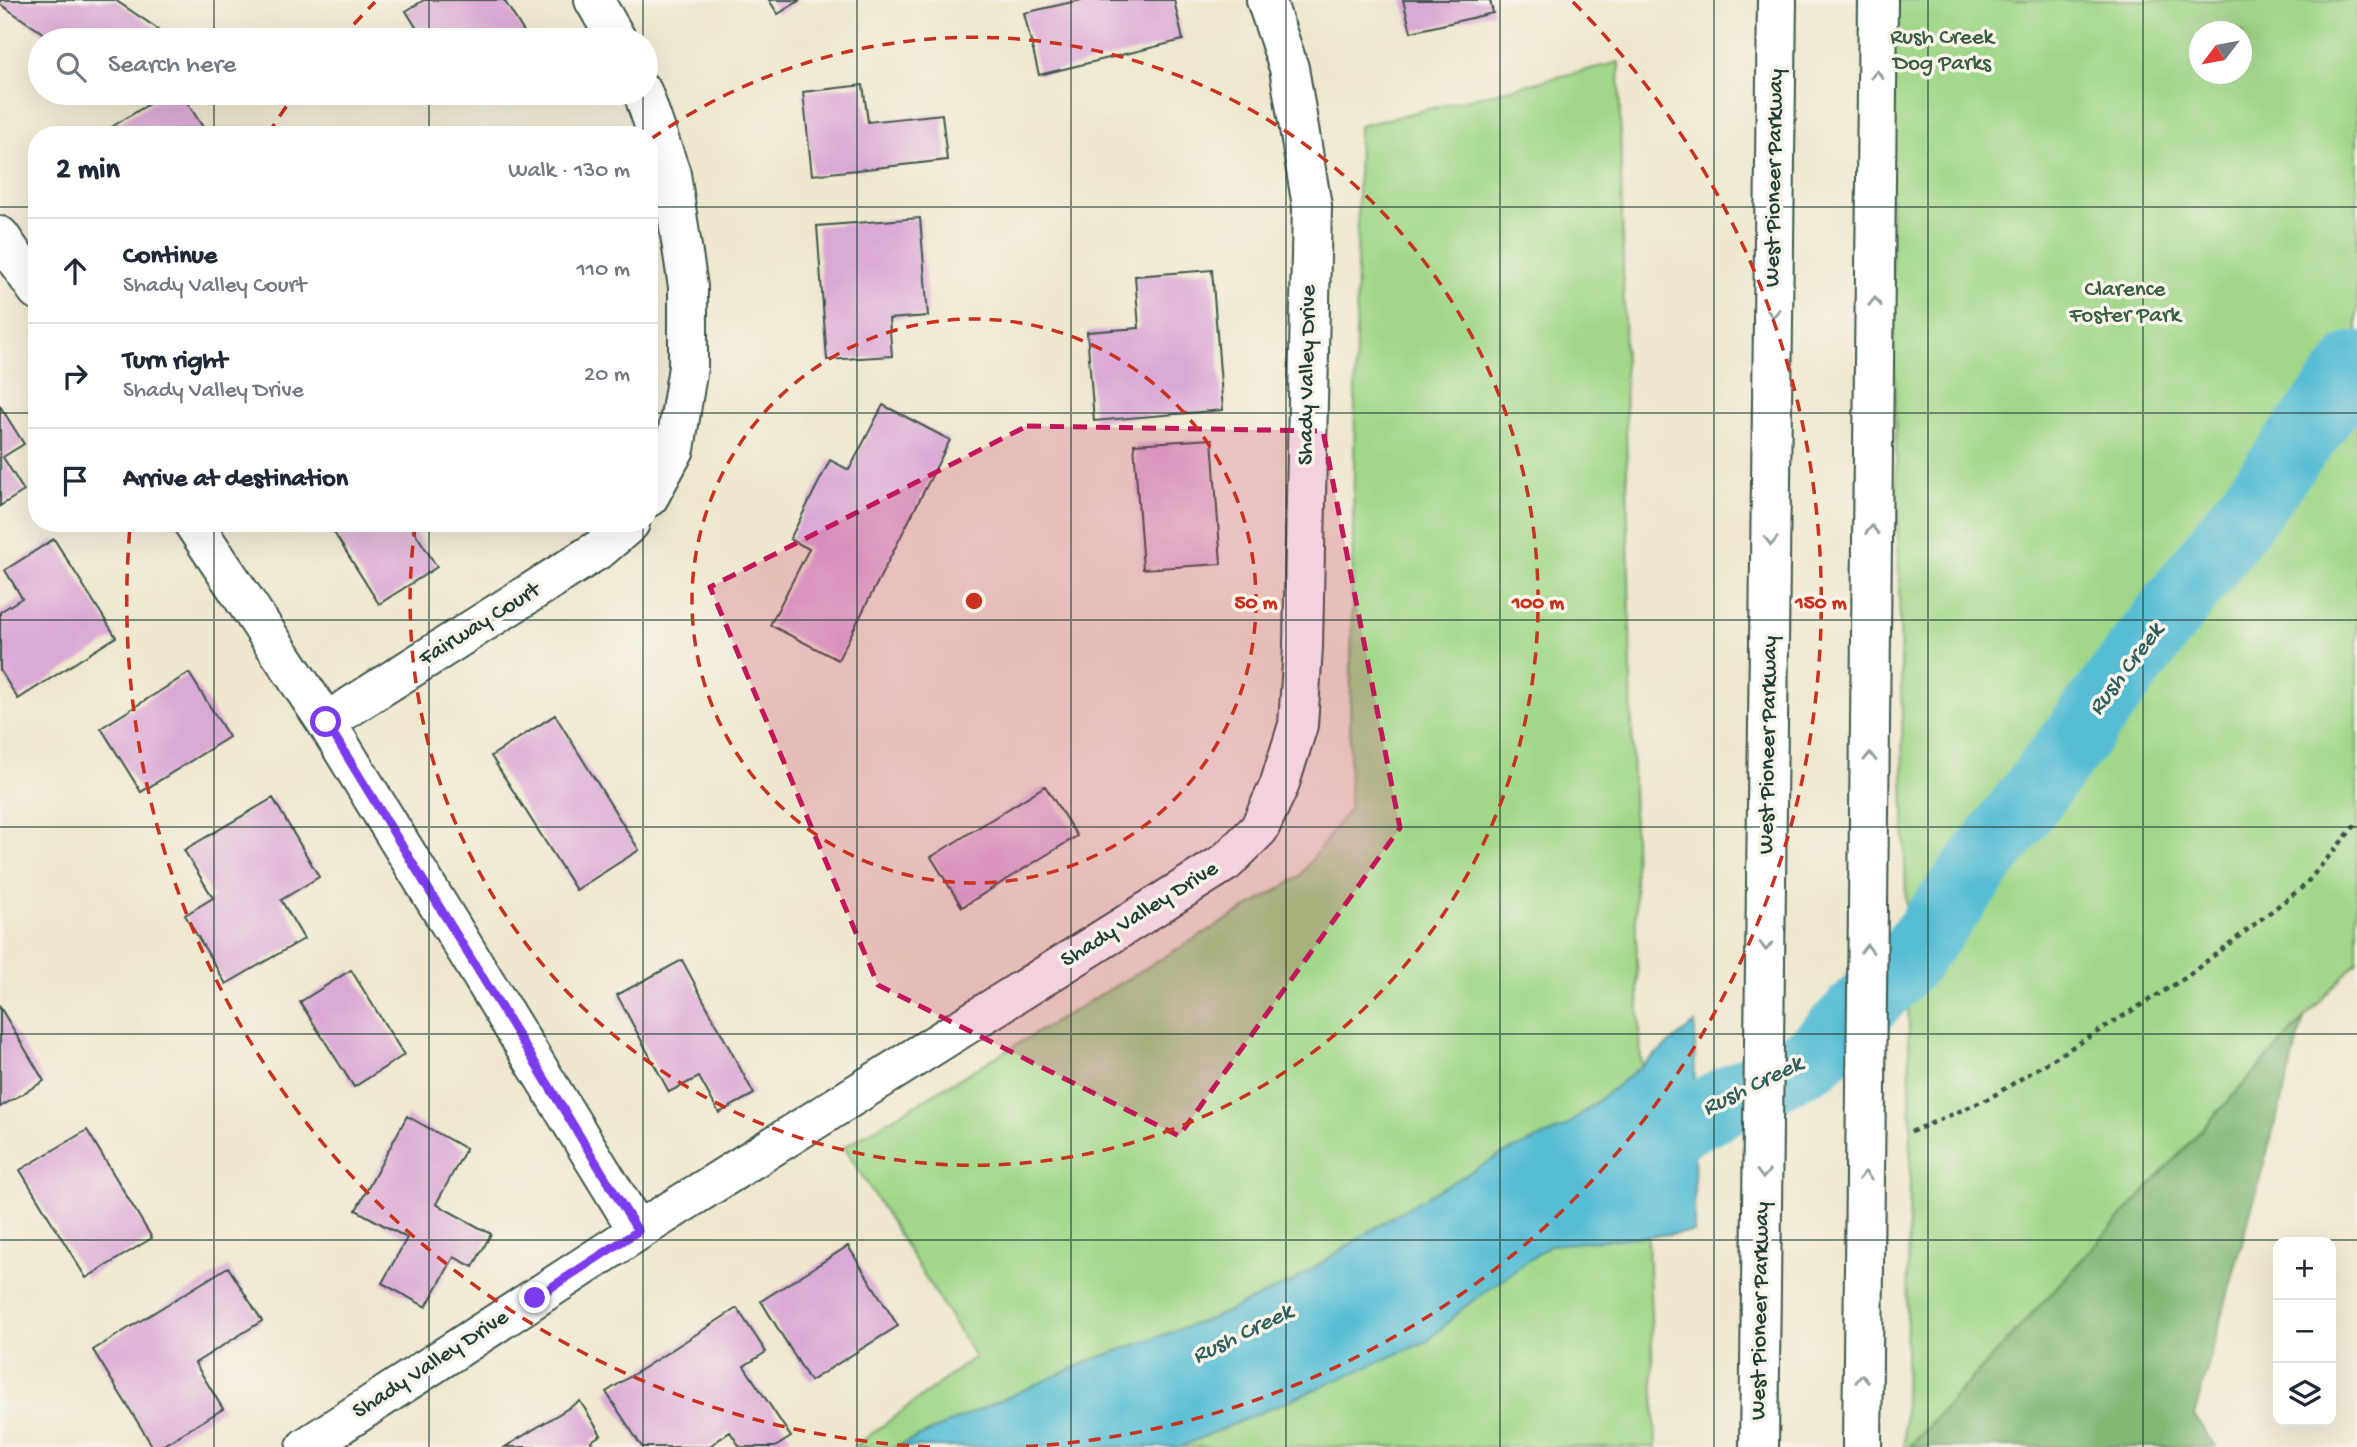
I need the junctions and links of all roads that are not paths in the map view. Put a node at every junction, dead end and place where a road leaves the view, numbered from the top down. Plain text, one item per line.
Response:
1 (594, 0) edge
2 (1266, 0) edge
3 (1777, 0) edge
4 (1878, 0) edge
5 (610, 28) edge
6 (647, 105) edge
7 (655, 126) edge
8 (658, 136) edge
9 (0, 236) edge
10 (28, 277) edge
11 (658, 480) edge
12 (199, 532) edge
13 (620, 532) edge
14 (326, 722) junction
15 (638, 1231) junction
16 (306, 1447) edge
17 (1759, 1447) edge
18 (1862, 1447) edge

1 - 5 street
2 - 15 street, Shady Valley Drive
3 -> 17 street, West Pioneer Parkway
18 -> 4 street
6 - 7 street
8 - 11 street
9 - 10 street
12 - 14 street
13 - 14 street, Fairway Court
14 - 15 street
15 - 16 street, Shady Valley Drive

